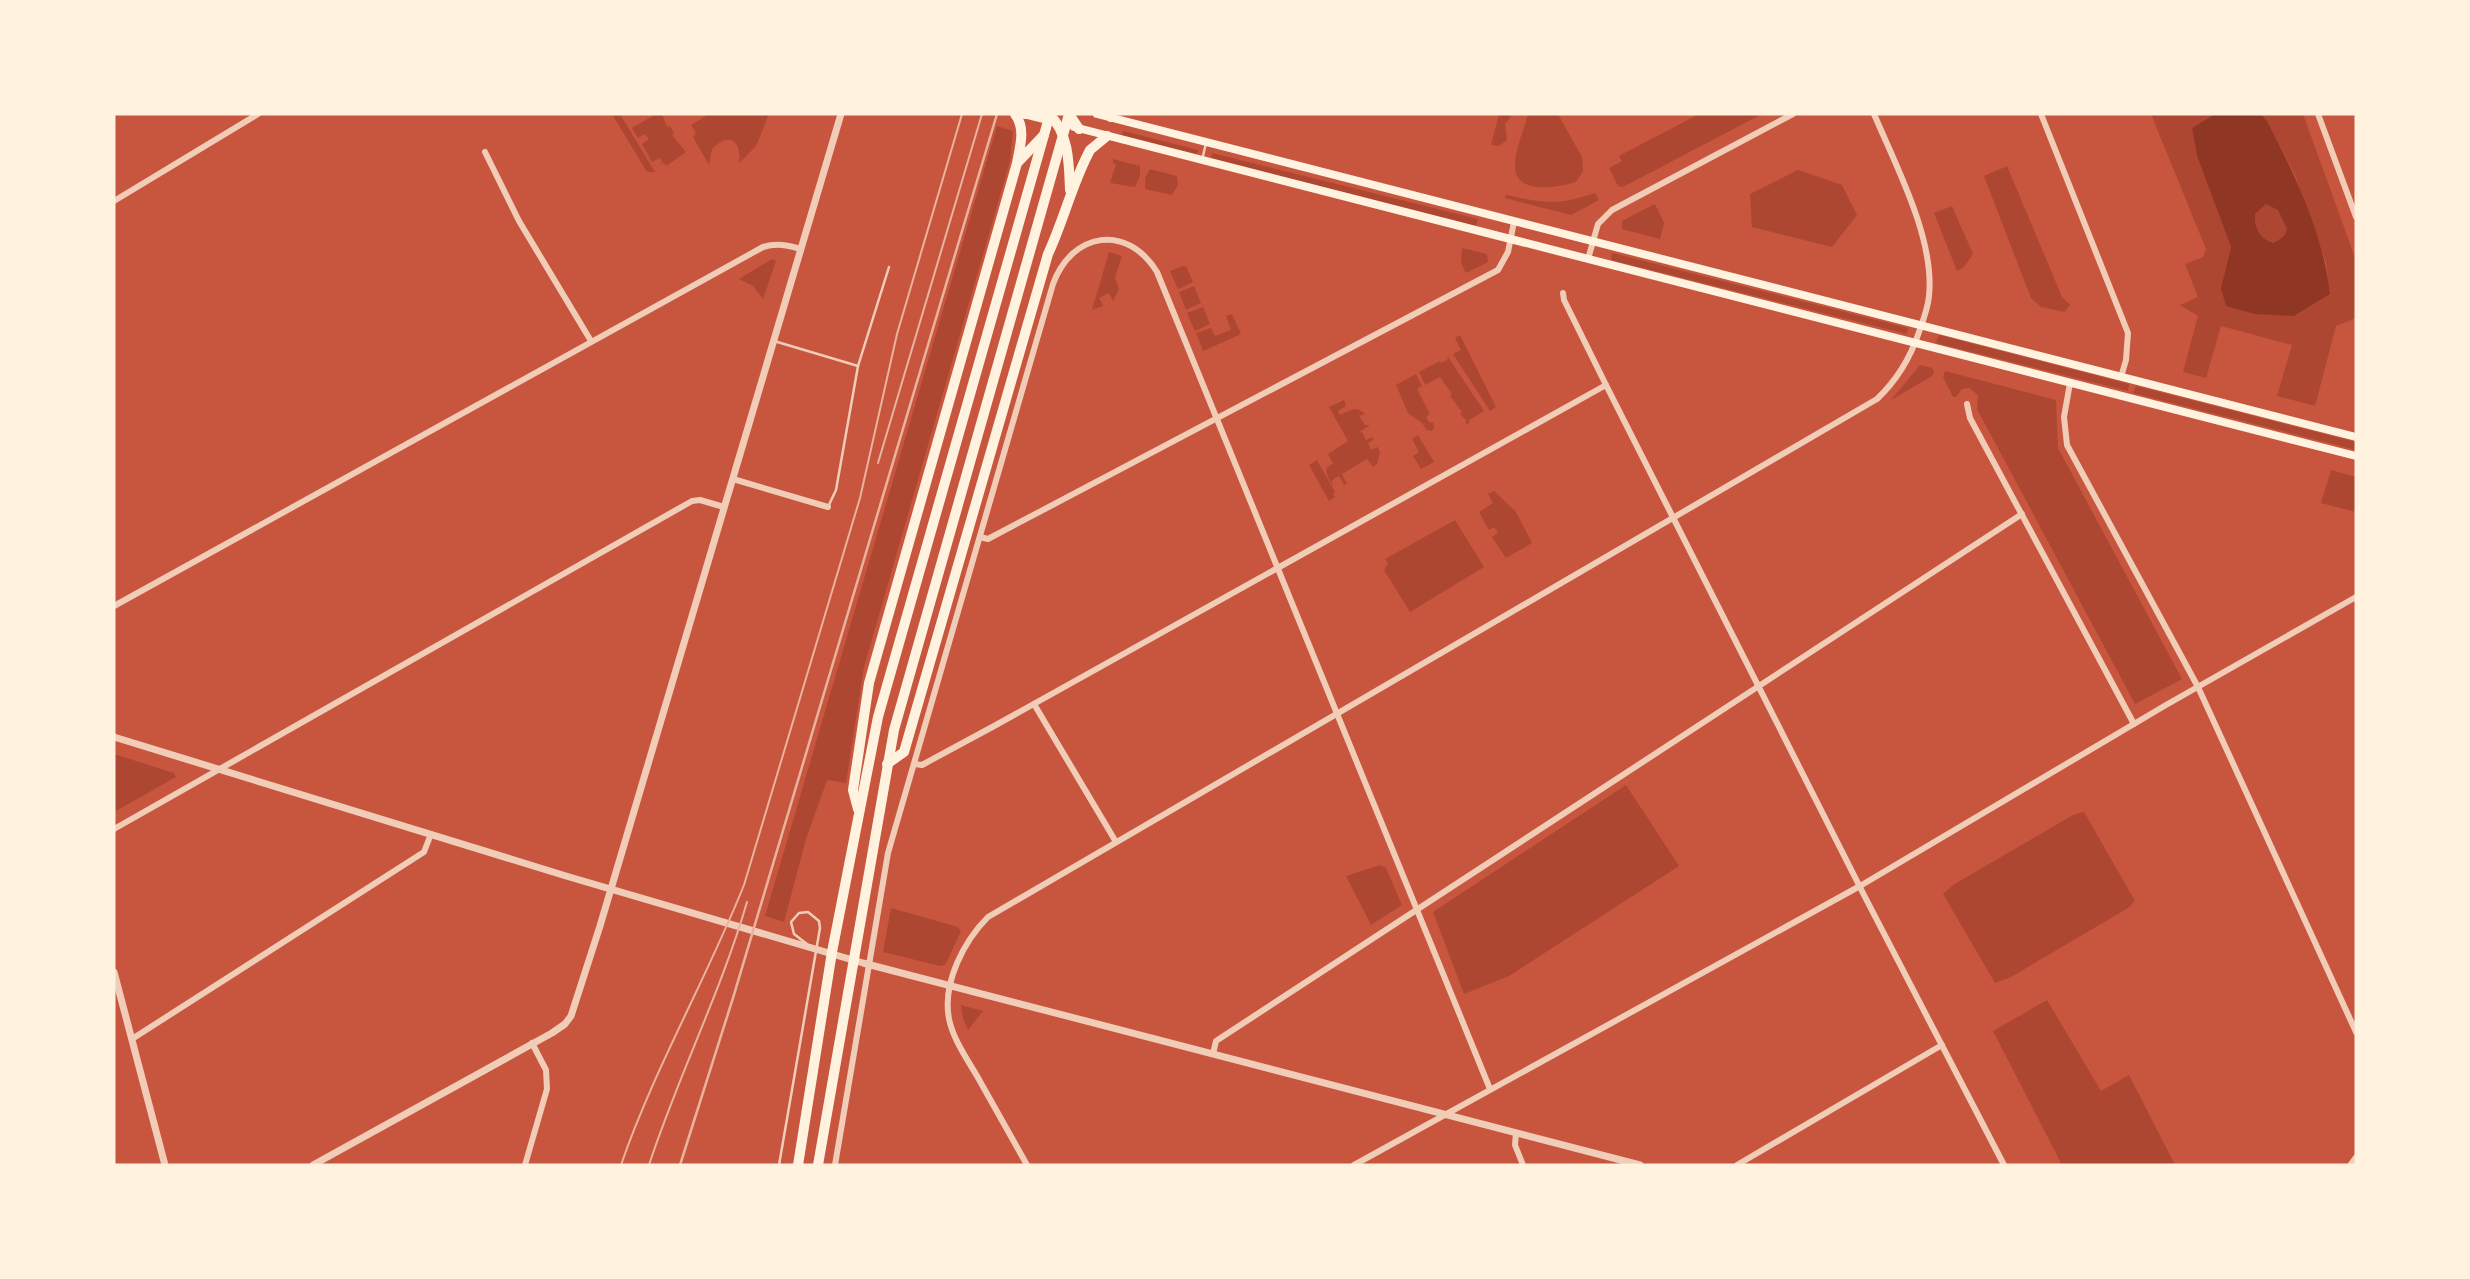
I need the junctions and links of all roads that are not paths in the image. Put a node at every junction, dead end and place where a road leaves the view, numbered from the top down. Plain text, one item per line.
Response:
1 (258, 114) edge
2 (841, 114) edge
3 (1014, 114) edge
4 (1026, 114) edge
5 (1049, 114) edge
6 (1097, 114) edge
7 (1793, 114) edge
8 (1874, 114) edge
9 (2041, 114) edge
10 (2319, 114) edge
11 (1072, 115) edge
12 (1110, 116) edge
13 (1058, 123) junction
14 (1079, 129) junction
15 (1107, 136) junction
16 (1206, 143) junction
17 (485, 152) dead end
18 (1201, 161) junction
19 (1017, 163) junction
20 (1070, 192) junction
21 (2353, 199) edge
22 (114, 201) edge
23 (2356, 217) edge
24 (1514, 222) junction
25 (1510, 240) junction
26 (1592, 242) junction
27 (801, 249) junction
28 (1588, 259) junction
29 (889, 267) dead end
30 (1563, 293) dead end
31 (1921, 326) junction
32 (591, 341) junction
33 (774, 341) junction
34 (1915, 343) junction
35 (858, 366) junction
36 (2121, 377) junction
37 (2070, 383) junction
38 (1606, 385) junction
39 (1967, 404) dead end
40 (1217, 419) junction
41 (2356, 437) edge
42 (2356, 456) edge
43 (733, 479) junction
44 (724, 507) junction
45 (828, 507) joint
46 (2022, 514) junction
47 (1673, 517) junction
48 (980, 537) junction
49 (1278, 568) junction
50 (2356, 597) edge
51 (114, 606) edge
52 (1759, 686) junction
53 (2198, 687) junction
54 (1034, 704) junction
55 (1337, 714) junction
56 (2134, 724) junction
57 (114, 737) edge
58 (887, 764) junction
59 (915, 764) junction
60 (218, 768) junction
61 (858, 812) junction
62 (114, 828) edge
63 (431, 834) junction
64 (1115, 842) junction
65 (1860, 886) junction
66 (611, 889) junction
67 (1416, 909) junction
68 (815, 953) junction
69 (865, 964) junction
70 (114, 972) edge
71 (950, 985) junction
72 (2356, 1032) edge
73 (132, 1040) junction
74 (532, 1043) junction
75 (1942, 1045) junction
76 (1213, 1054) junction
77 (1490, 1089) junction
78 (1446, 1114) junction
79 (1516, 1133) junction
80 (2356, 1158) edge
81 (165, 1165) edge
82 (315, 1165) edge
83 (525, 1165) edge
84 (779, 1165) edge
85 (798, 1165) edge
86 (818, 1165) edge
87 (835, 1165) edge
88 (1027, 1165) edge
89 (1354, 1165) edge
90 (1523, 1165) edge
91 (1640, 1165) edge
92 (1737, 1165) edge
93 (2004, 1165) edge
94 (2351, 1165) edge

1 - 22 street
2 - 27 street
3 - 19 highway
4 - 13 main road
5 - 13 highway
5 - 61 highway
6 - 12 main road
7 - 26 street
8 - 31 street
9 - 36 street
10 - 21 street
11 - 13 highway
11 - 14 highway
11 - 58 highway
12 - 16 main road
13 - 14 main road
13 - 19 highway
13 - 20 highway
14 - 15 main road
15 - 18 main road
15 - 20 highway
16 - 18 lane
16 - 24 main road
17 - 32 street
18 - 25 main road
19 - 61 highway
20 - 58 highway
21 - 23 street
24 - 25 street
24 - 26 main road
25 - 28 main road
25 - 40 street
26 - 28 street
26 - 31 main road
27 - 32 street
27 - 33 street
28 - 34 main road
29 - 35 lane
30 - 38 street
31 - 34 street
31 - 36 main road
32 - 51 street
33 - 35 lane
33 - 43 street
34 - 37 main road
34 - 47 street
35 - 45 lane
36 - 41 main road
37 - 42 main road
37 - 53 street
38 - 47 street
38 - 49 street
39 - 46 street
40 - 48 street
40 - 48 street
40 - 49 street
43 - 44 street
43 - 45 street
44 - 60 street
44 - 66 street
46 - 52 street
46 - 56 street
47 - 52 street
47 - 55 street
48 - 59 street
49 - 54 street
49 - 55 street
50 - 53 street
52 - 65 street
52 - 67 street
53 - 56 street
53 - 72 street
54 - 59 street
54 - 64 street
55 - 64 street
55 - 67 street
56 - 65 street
57 - 60 street
58 - 86 highway
59 - 69 street
60 - 62 street
60 - 63 street
61 - 85 highway
63 - 66 street
63 - 73 street
64 - 71 street
65 - 75 street
65 - 77 street
66 - 69 street
66 - 74 street
67 - 76 street
67 - 77 street
68 - 68 lane
68 - 84 lane
69 - 71 street
69 - 87 street
70 - 73 street
71 - 76 street
71 - 88 street
73 - 81 street
74 - 82 street
74 - 83 street
75 - 92 street
75 - 93 street
76 - 78 street
77 - 78 street
78 - 79 street
78 - 89 street
79 - 90 street
79 - 91 street
80 - 94 street

